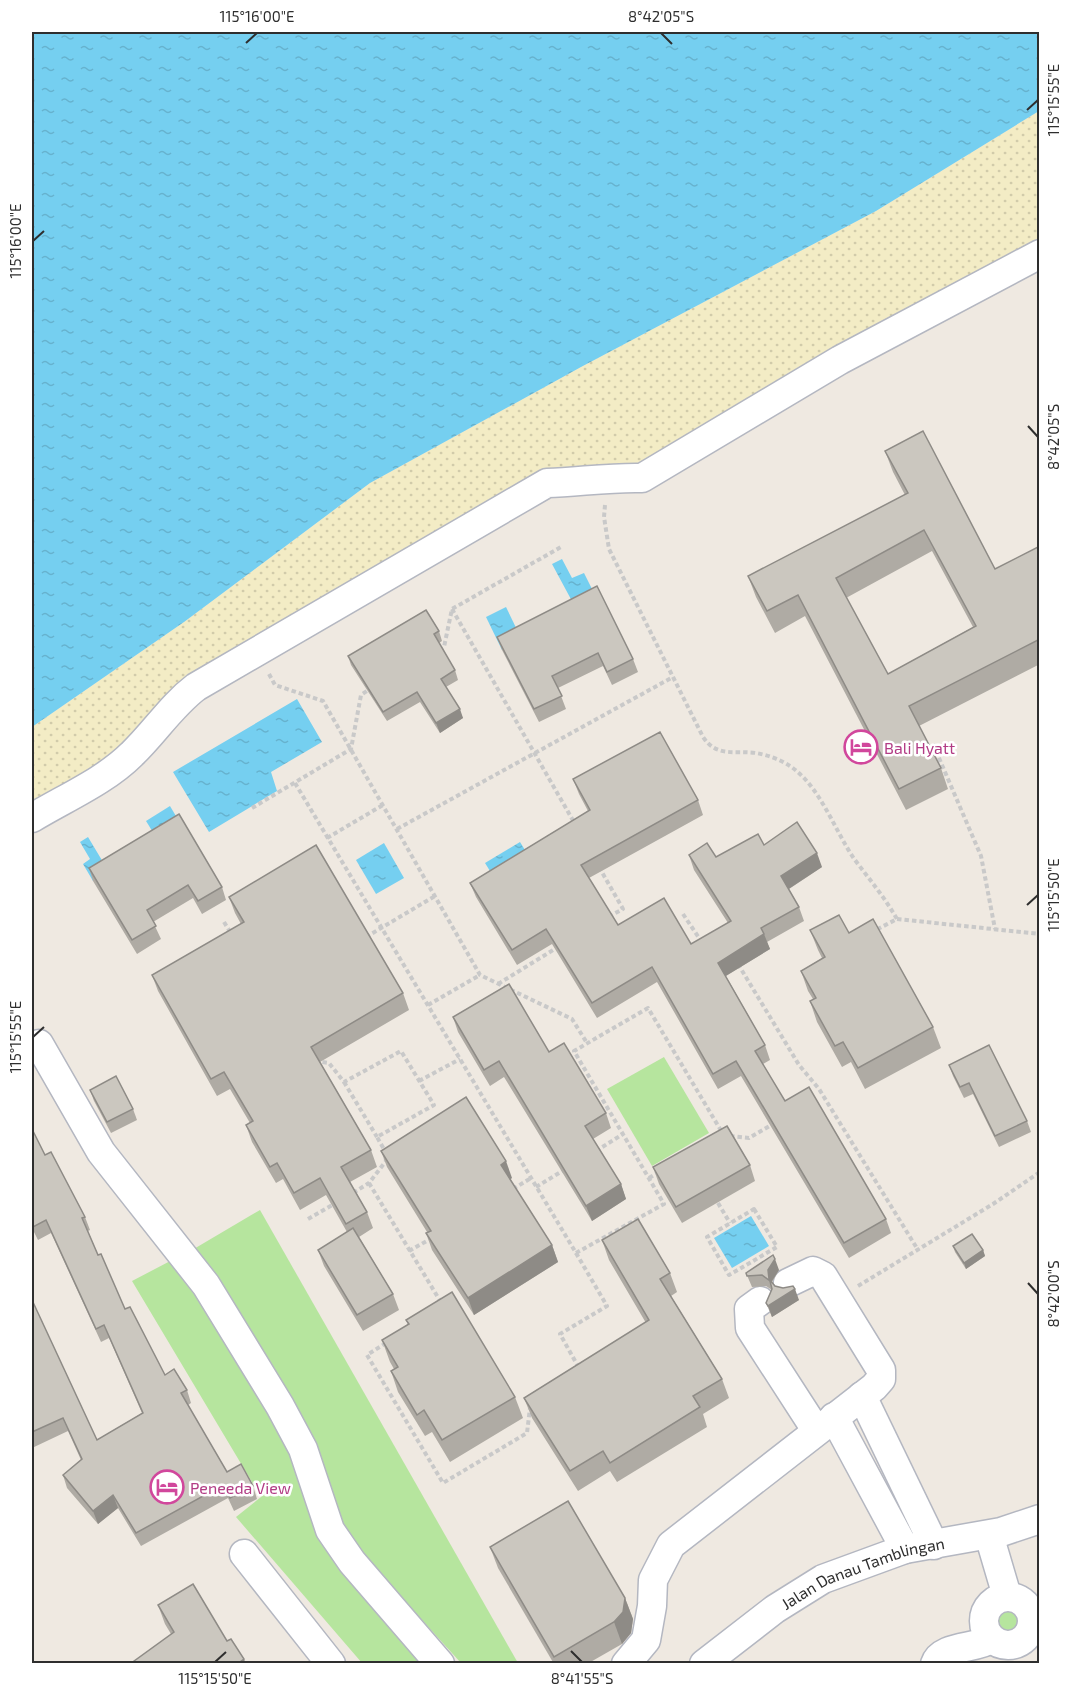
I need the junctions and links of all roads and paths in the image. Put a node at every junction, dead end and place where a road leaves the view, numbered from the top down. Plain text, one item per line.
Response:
1 (1040, 254) edge
2 (609, 477) junction
3 (561, 547) dead end
4 (452, 609) junction
5 (255, 651) junction
6 (434, 653) edge
7 (673, 677) junction
8 (371, 689) edge
9 (933, 744) dead end
10 (351, 749) junction
11 (534, 753) junction
12 (295, 783) junction
13 (383, 805) junction
14 (252, 808) dead end
15 (32, 818) edge
16 (575, 826) edge
17 (397, 829) junction
18 (327, 838) junction
19 (593, 857) edge
20 (435, 896) junction
21 (683, 914) dead end
22 (897, 919) junction
23 (604, 920) edge
24 (224, 922) dead end
25 (381, 928) junction
26 (994, 928) junction
27 (1040, 934) edge
28 (868, 937) edge
29 (235, 940) edge
30 (361, 940) edge
31 (565, 943) edge
32 (708, 946) edge
33 (735, 958) edge
34 (480, 975) junction
35 (498, 984) junction
36 (428, 1005) junction
37 (587, 1043) junction
38 (39, 1044) dead end
39 (460, 1059) junction
40 (306, 1060) edge
41 (419, 1081) junction
42 (344, 1082) junction
43 (823, 1095) junction
44 (814, 1101) edge
45 (777, 1122) edge
46 (623, 1134) junction
47 (724, 1135) junction
48 (377, 1137) junction
49 (715, 1140) edge
50 (594, 1152) edge
51 (669, 1167) edge
52 (565, 1169) edge
53 (1040, 1172) edge
54 (531, 1178) junction
55 (649, 1178) junction
56 (369, 1183) junction
57 (536, 1187) junction
58 (510, 1191) edge
59 (349, 1195) edge
60 (339, 1201) edge
61 (718, 1203) edge
62 (308, 1219) dead end
63 (730, 1223) junction
64 (440, 1233) edge
65 (918, 1250) junction
66 (409, 1251) junction
67 (576, 1253) junction
68 (754, 1260) junction
69 (759, 1268) edge
70 (788, 1283) dead end
71 (837, 1299) junction
72 (760, 1301) dead end
73 (445, 1308) edge
74 (396, 1337) edge
75 (582, 1373) edge
76 (862, 1396) junction
77 (530, 1404) edge
78 (825, 1423) junction
79 (1040, 1519) edge
80 (989, 1535) junction
81 (934, 1545) junction
82 (905, 1549) junction
83 (244, 1554) dead end
84 (1021, 1593) edge
85 (992, 1639) junction
86 (706, 1663) edge
87 (331, 1664) edge
88 (440, 1664) edge
89 (626, 1664) edge
90 (935, 1664) edge

1 - 2 street
2 - 5 street
2 - 7 path
3 - 4 path
4 - 6 path
4 - 11 path
5 - 10 path
5 - 15 street
7 - 11 path
7 - 22 path
8 - 10 path
9 - 26 path
10 - 12 path
10 - 13 path
11 - 16 path
11 - 17 path
12 - 14 path
12 - 18 path
13 - 17 path
13 - 18 path
17 - 20 path
18 - 25 path
19 - 23 path
20 - 25 path
20 - 34 path
21 - 32 path
22 - 26 path
22 - 28 path
24 - 29 path
25 - 30 path
25 - 36 path
26 - 27 path
31 - 35 path
33 - 43 path
34 - 35 path
34 - 36 path
35 - 37 path
36 - 39 path
37 - 46 path
37 - 47 path
38 - 88 street
39 - 41 path
39 - 54 path
40 - 42 path
41 - 42 path
41 - 48 path
42 - 48 path
43 - 44 path
43 - 65 path
45 - 47 path
46 - 50 path
46 - 55 path
47 - 49 path
48 - 56 path
51 - 55 path
52 - 57 path
53 - 65 path
54 - 57 path
54 - 58 path
55 - 67 path
56 - 59 path
56 - 66 path
57 - 67 path
60 - 62 path
61 - 63 path
63 - 68 path
63 - 68 path
64 - 66 path
65 - 71 path
66 - 73 path
67 - 75 path
68 - 69 path
70 - 71 street
71 - 76 street
72 - 78 street
74 - 77 path
76 - 78 street
76 - 81 street
78 - 82 street
78 - 89 street
79 - 80 street, Jalan Danau Tamblingan
80 - 81 street, Jalan Danau Tamblingan
80 - 84 street
81 - 82 street, Jalan Danau Tamblingan
82 - 86 street, Jalan Danau Tamblingan
83 - 87 street
84 - 85 street
84 - 85 street
85 - 90 street

